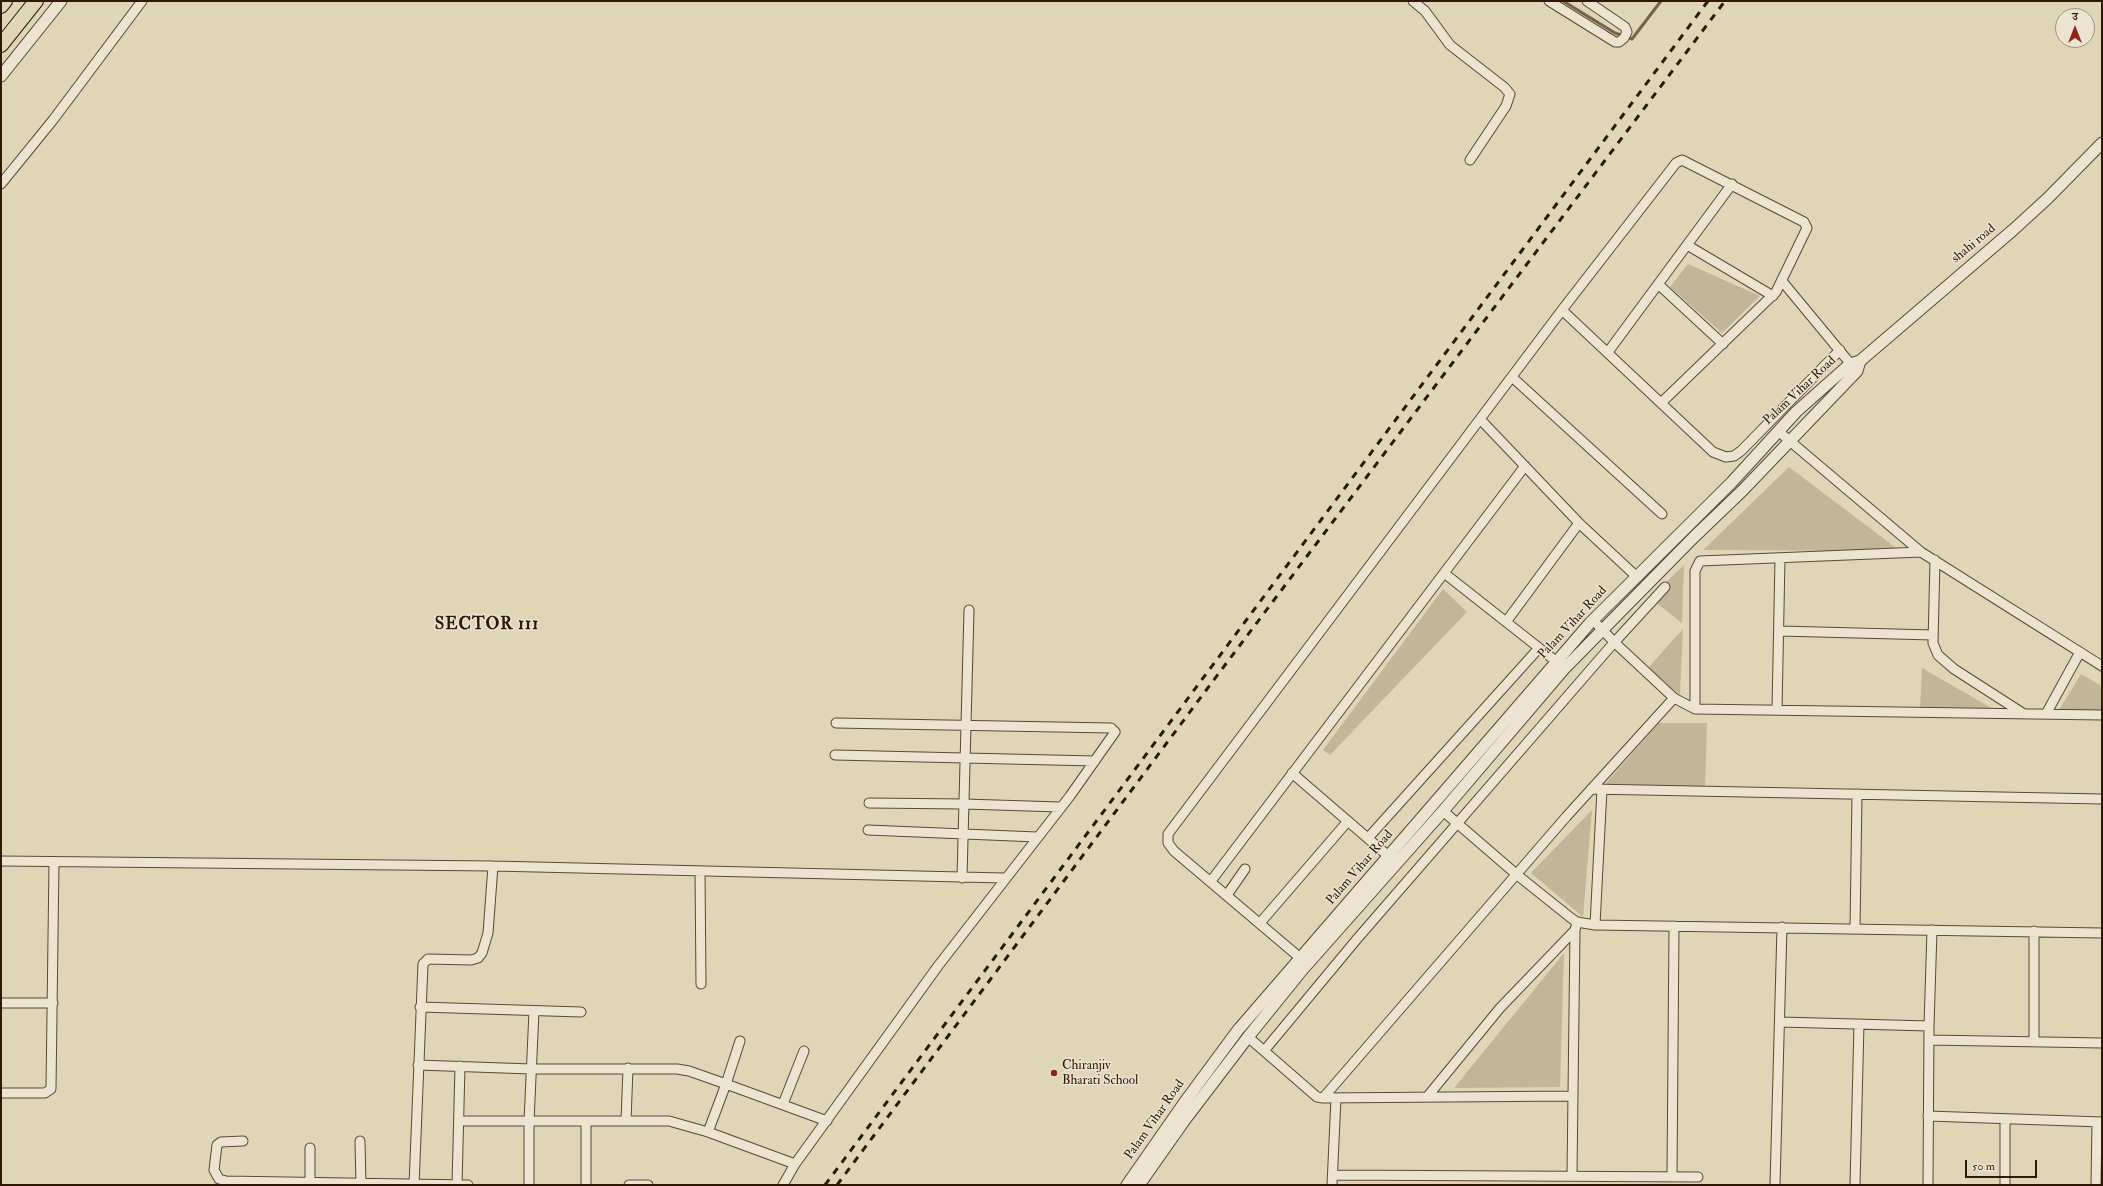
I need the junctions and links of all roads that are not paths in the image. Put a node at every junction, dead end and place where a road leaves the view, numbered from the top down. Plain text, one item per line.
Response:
1 (5, 1) edge
2 (36, 1) edge
3 (61, 1) edge
4 (142, 1) edge
5 (1414, 1) edge
6 (1548, 1) edge
7 (1587, 1) edge
8 (1, 6) edge
9 (1, 45) edge
10 (1, 76) edge
11 (2102, 143) edge
12 (1470, 160) dead end
13 (1, 184) edge
14 (1732, 184) junction
15 (1687, 245) junction
16 (1782, 281) junction
17 (1658, 284) junction
18 (1772, 296) junction
19 (1562, 310) junction
20 (1723, 344) junction
21 (1840, 350) junction
22 (1608, 352) junction
23 (1855, 366) junction
24 (1512, 377) junction
25 (1661, 403) junction
26 (1480, 419) junction
27 (1778, 431) junction
28 (1789, 441) junction
29 (1525, 466) junction
30 (1662, 514) dead end
31 (1579, 523) junction
32 (1921, 552) junction
33 (1780, 558) junction
34 (1935, 560) junction
35 (1444, 573) junction
36 (1637, 577) junction
37 (1665, 587) dead end
38 (969, 610) dead end
39 (1593, 620) junction
40 (1506, 622) junction
41 (1602, 629) junction
42 (1780, 631) junction
43 (1933, 635) junction
44 (1614, 642) junction
45 (1539, 648) junction
46 (2080, 652) junction
47 (1560, 665) junction
48 (2102, 666) edge
49 (1674, 698) junction
50 (1695, 709) junction
51 (1777, 710) junction
52 (2024, 714) junction
53 (2046, 714) junction
54 (2102, 715) edge
55 (836, 723) dead end
56 (967, 724) junction
57 (836, 755) dead end
58 (966, 758) junction
59 (1095, 761) junction
60 (1292, 773) junction
61 (1591, 789) junction
62 (1602, 790) junction
63 (1857, 794) junction
64 (2102, 799) edge
65 (869, 803) dead end
66 (964, 804) junction
67 (1060, 807) junction
68 (1443, 811) junction
69 (1348, 821) junction
70 (1458, 824) junction
71 (868, 830) dead end
72 (963, 833) junction
73 (1037, 837) junction
74 (1368, 838) junction
75 (1393, 860) junction
76 (1, 861) edge
77 (54, 862) junction
78 (493, 866) junction
79 (1245, 870) dead end
80 (700, 871) junction
81 (1516, 874) junction
82 (962, 878) junction
83 (1004, 878) junction
84 (1211, 881) junction
85 (1227, 895) junction
86 (1260, 923) junction
87 (1595, 925) junction
88 (1576, 926) junction
89 (1674, 926) junction
90 (1782, 927) junction
91 (1855, 929) junction
92 (1932, 930) junction
93 (2034, 932) junction
94 (2102, 933) edge
95 (1304, 961) junction
96 (701, 984) dead end
97 (1, 1002) edge
98 (53, 1004) junction
99 (420, 1007) junction
100 (534, 1011) junction
101 (581, 1012) dead end
102 (1780, 1022) junction
103 (1859, 1024) junction
104 (1929, 1026) junction
105 (1248, 1037) junction
106 (1929, 1040) junction
107 (740, 1041) dead end
108 (2034, 1042) junction
109 (2102, 1042) edge
110 (804, 1051) dead end
111 (1264, 1051) junction
112 (418, 1064) junction
113 (460, 1066) junction
114 (628, 1068) junction
115 (531, 1069) junction
116 (726, 1084) junction
117 (1, 1093) edge
118 (1573, 1096) junction
119 (1427, 1097) junction
120 (1323, 1098) junction
121 (1336, 1098) junction
122 (783, 1104) junction
123 (1928, 1116) junction
124 (2005, 1119) junction
125 (459, 1121) junction
126 (586, 1121) junction
127 (626, 1121) junction
128 (827, 1121) junction
129 (529, 1122) junction
130 (2100, 1122) edge
131 (708, 1132) junction
132 (243, 1141) dead end
133 (360, 1141) dead end
134 (310, 1148) dead end
135 (795, 1164) junction
136 (1333, 1175) junction
137 (1572, 1175) junction
138 (1672, 1177) junction
139 (1698, 1177) dead end
140 (310, 1184) edge
141 (361, 1184) edge
142 (414, 1184) edge
143 (457, 1185) edge
144 (468, 1185) edge
145 (529, 1185) edge
146 (586, 1185) edge
147 (629, 1185) edge
148 (648, 1185) edge
149 (783, 1185) edge
150 (1127, 1185) edge
151 (1139, 1185) edge
152 (1332, 1185) edge
153 (1775, 1185) edge
154 (1855, 1185) edge
155 (1928, 1185) edge
156 (2005, 1185) edge
157 (2096, 1185) edge

1 - 8 highway
2 - 9 highway
3 - 10 street
4 - 13 street
5 - 12 street
6 - 7 street
11 - 23 street, shahi road
14 - 15 street
14 - 16 street
14 - 19 street
15 - 17 street
15 - 18 street
16 - 18 street
16 - 21 street
17 - 20 street
17 - 22 street
18 - 20 street
19 - 22 street
19 - 24 street
20 - 25 street
21 - 23 street
21 - 25 street
22 - 25 street
23 - 27 street, Palam Vihar Road
23 - 28 street, Palam Vihar Road
24 - 26 street
24 - 30 street
26 - 29 street
26 - 84 street
27 - 28 street
27 - 36 street, Palam Vihar Road
28 - 32 street
28 - 41 street, Palam Vihar Road
29 - 31 street
29 - 35 street
31 - 36 street
31 - 40 street
32 - 33 street
32 - 34 street
33 - 42 street
33 - 50 street
34 - 43 street
34 - 46 street
35 - 40 street
35 - 60 street
36 - 39 street, Palam Vihar Road
37 - 44 street
38 - 56 street
39 - 41 street
39 - 47 street, Palam Vihar Road
40 - 45 street
41 - 44 street
41 - 47 street, Palam Vihar Road
42 - 43 street
42 - 51 street
43 - 52 street
44 - 49 street
44 - 70 street
45 - 47 street
45 - 74 street
46 - 48 street
46 - 53 street
47 - 68 street, Palam Vihar Road
47 - 75 street, Palam Vihar Road
49 - 50 street
49 - 61 street
50 - 51 street
51 - 52 street
52 - 53 street
53 - 54 street
55 - 56 street
56 - 58 street
56 - 59 street
57 - 58 street
58 - 59 street
58 - 66 street
59 - 67 street
60 - 69 street
60 - 84 street
61 - 62 street
61 - 81 street
62 - 63 street
62 - 87 street
63 - 64 street
63 - 91 street
65 - 66 street
66 - 67 street
66 - 72 street
67 - 73 street
68 - 70 street
68 - 75 street, Palam Vihar Road
69 - 74 street
69 - 86 street
70 - 81 street
70 - 111 street
71 - 72 street
72 - 73 street
72 - 82 street
73 - 83 street
74 - 75 street
75 - 95 street, Palam Vihar Road
76 - 77 street
77 - 78 street
77 - 98 street
78 - 80 street
78 - 99 street
79 - 85 street
80 - 82 street
80 - 96 street
81 - 88 street
81 - 120 street
82 - 83 street
83 - 128 street
84 - 85 street
85 - 86 street
86 - 95 street
87 - 88 street
87 - 89 street
88 - 118 street
88 - 119 street
89 - 90 street
89 - 138 street
90 - 91 street
90 - 102 street
91 - 92 street
92 - 93 street
92 - 104 street
93 - 94 street
93 - 108 street
95 - 105 street, Palam Vihar Road
95 - 150 street, Palam Vihar Road
97 - 98 street
98 - 117 street
99 - 100 street
99 - 112 street
100 - 101 street
100 - 115 street
102 - 103 street
102 - 153 street
103 - 104 street
103 - 154 street
104 - 106 street
105 - 111 street
105 - 151 street, Palam Vihar Road
106 - 108 street
106 - 123 street
107 - 116 street
108 - 109 street
110 - 122 street
111 - 120 street
112 - 113 street
112 - 142 street
113 - 115 street
113 - 125 street
114 - 115 street
114 - 116 street
114 - 127 street
115 - 129 street
116 - 122 street
116 - 131 street
118 - 119 street
118 - 137 street
119 - 121 street
120 - 121 street
121 - 136 street
122 - 128 street
123 - 124 street
123 - 155 street
124 - 130 street
124 - 156 street
125 - 129 street
125 - 143 street
126 - 127 street
126 - 129 street
126 - 146 street
127 - 131 street
128 - 135 street
129 - 145 street
130 - 157 street
131 - 135 street
132 - 140 street
133 - 141 street
134 - 140 street
135 - 149 street
136 - 137 street
136 - 152 street
137 - 138 street
138 - 139 street
140 - 141 street
141 - 142 street
142 - 143 street
143 - 144 street
147 - 148 street

